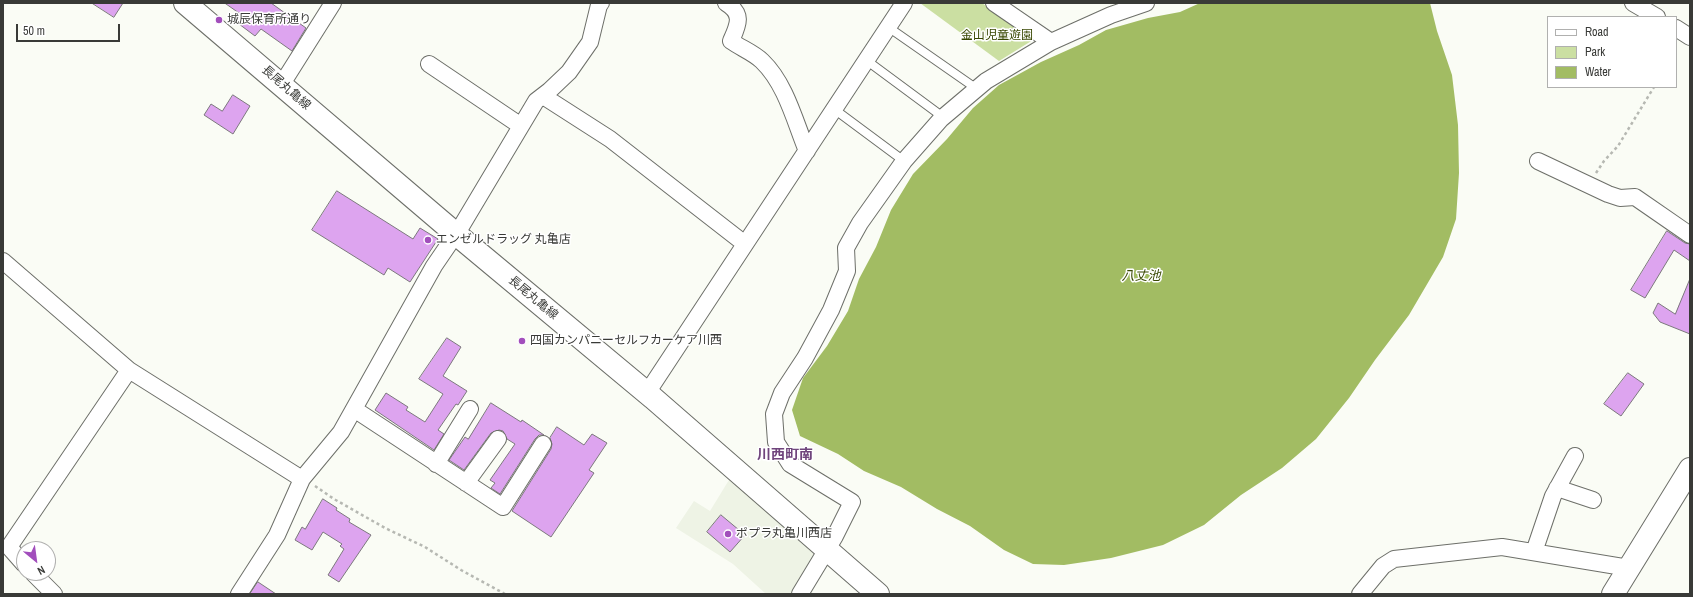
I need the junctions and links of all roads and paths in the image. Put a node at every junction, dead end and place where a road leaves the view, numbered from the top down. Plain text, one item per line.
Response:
1 (185, 3) edge
2 (333, 3) edge
3 (601, 3) edge
4 (726, 3) edge
5 (904, 3) edge
6 (994, 3) edge
7 (1146, 3) edge
8 (1633, 3) edge
9 (1655, 16) edge
10 (888, 27) junction
11 (1051, 42) junction
12 (866, 60) junction
13 (429, 64) dead end
14 (281, 84) junction
15 (1653, 88) edge
16 (977, 89) junction
17 (543, 96) junction
18 (834, 109) junction
19 (943, 117) junction
20 (521, 126) junction
21 (807, 151) junction
22 (904, 161) junction
23 (1538, 161) dead end
24 (1589, 185) junction
25 (456, 234) junction
26 (1690, 235) edge
27 (745, 244) junction
28 (3, 261) edge
29 (129, 370) junction
30 (647, 393) junction
31 (354, 409) junction
32 (470, 409) dead end
33 (498, 439) dead end
34 (543, 444) dead end
35 (1574, 456) dead end
36 (436, 464) junction
37 (1690, 469) edge
38 (302, 479) junction
39 (466, 483) junction
40 (1558, 488) junction
41 (1593, 500) dead end
42 (8, 540) edge
43 (827, 550) junction
44 (1534, 552) junction
45 (16, 555) edge
46 (1629, 568) junction
47 (41, 581) edge
48 (54, 594) edge
49 (239, 594) edge
50 (505, 594) edge
51 (800, 594) edge
52 (878, 594) edge
53 (1360, 594) edge
54 (1612, 594) edge

1 - 14 main road, 長尾丸亀線
2 - 14 street
3 - 17 street
4 - 21 street
5 - 10 street
6 - 11 street
7 - 11 street
8 - 9 street
10 - 12 street
10 - 16 lane
11 - 16 street
12 - 18 street
12 - 19 lane
13 - 20 street
14 - 25 main road, 長尾丸亀線
15 - 24 path
16 - 19 street
17 - 20 street
17 - 27 street
18 - 21 street
18 - 22 lane
19 - 22 street
20 - 25 street
21 - 27 street
22 - 43 street
23 - 24 street
24 - 26 street
25 - 30 main road, 長尾丸亀線
25 - 31 street
27 - 30 street
28 - 29 street
29 - 38 street
29 - 42 street
30 - 43 main road, 長尾丸亀線
31 - 36 street
31 - 38 street
32 - 36 street
33 - 39 street
34 - 39 street
35 - 40 street
36 - 39 street
37 - 46 main road
38 - 49 street
38 - 50 path
40 - 41 street
40 - 44 street
42 - 45 street
43 - 51 street
43 - 52 main road, 長尾丸亀線
44 - 46 street
44 - 53 street
46 - 54 main road
47 - 48 street

